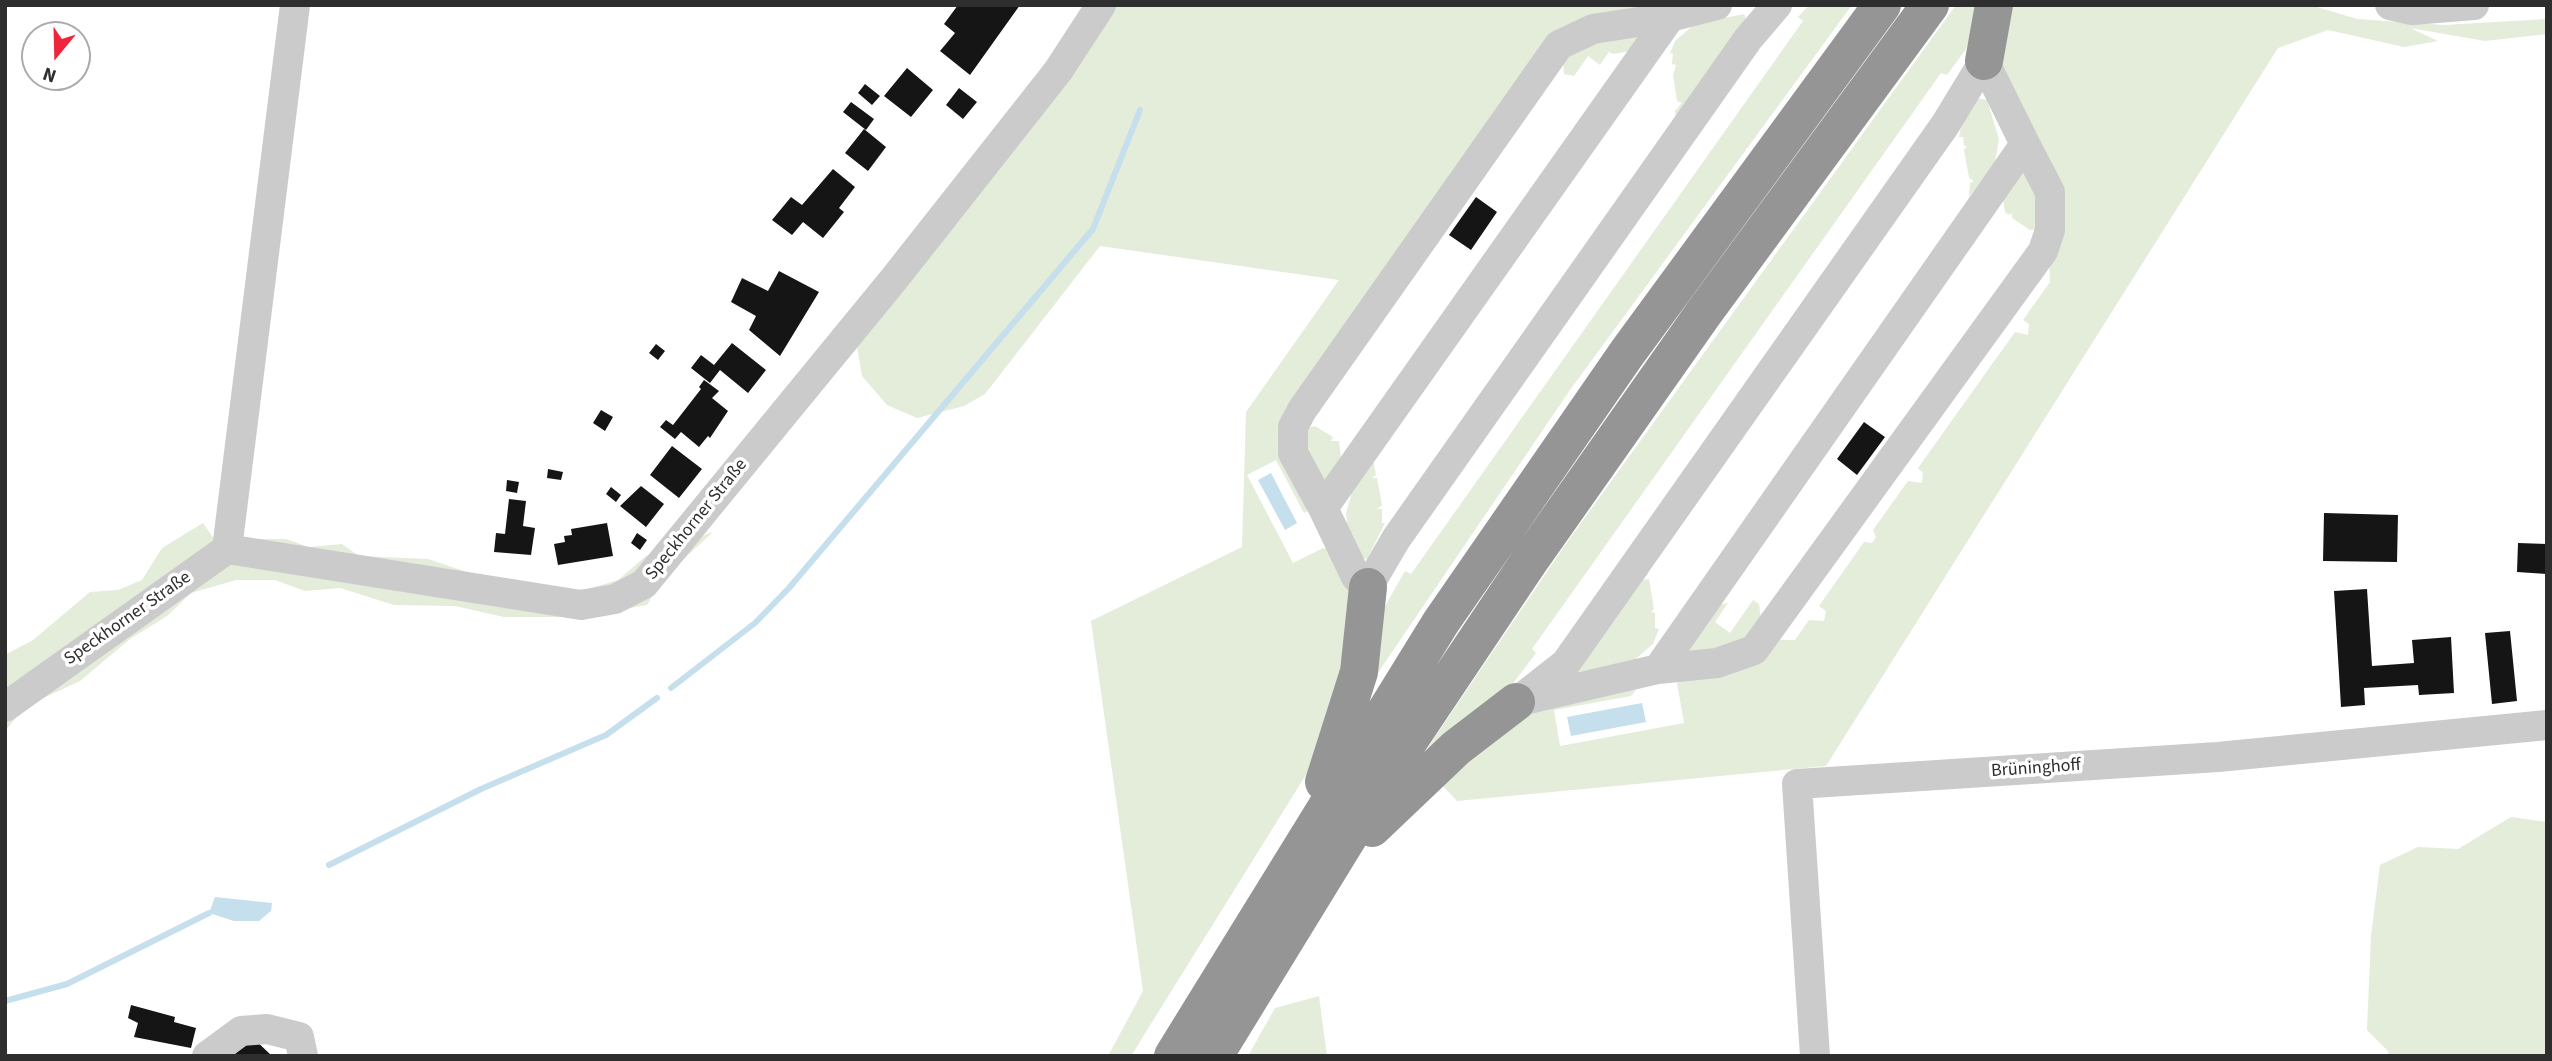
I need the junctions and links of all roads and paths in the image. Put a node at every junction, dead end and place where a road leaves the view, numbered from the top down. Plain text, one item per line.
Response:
1 (295, 5) edge
2 (1101, 5) edge
3 (1717, 5) edge
4 (1777, 5) edge
5 (1882, 5) edge
6 (1930, 5) edge
7 (1994, 5) edge
8 (2390, 5) edge
9 (2473, 5) edge
10 (1670, 17) junction
11 (1984, 61) junction
12 (2025, 144) junction
13 (1323, 508) junction
14 (228, 549) junction
15 (1368, 587) junction
16 (1658, 669) junction
17 (1516, 702) junction
18 (5, 707) edge
19 (2547, 725) edge
20 (1306, 838) junction
21 (1322, 879) junction
22 (207, 1056) edge
23 (303, 1056) edge
24 (1173, 1056) edge
25 (1214, 1056) edge
26 (1815, 1056) edge

1 - 14 street
2 - 14 street, Speckhorner Straße
3 - 10 street
4 - 15 street
5 - 20 highway
6 - 21 highway
7 - 11 highway
8 - 9 street
10 - 13 street
10 - 13 street
11 - 12 street
11 - 17 street
12 - 16 street
12 - 16 street
13 - 15 street
14 - 18 street, Speckhorner Straße
15 - 20 highway
16 - 17 street
17 - 21 highway
19 - 26 street, Brüninghoff
20 - 24 highway
21 - 25 highway
22 - 23 street

